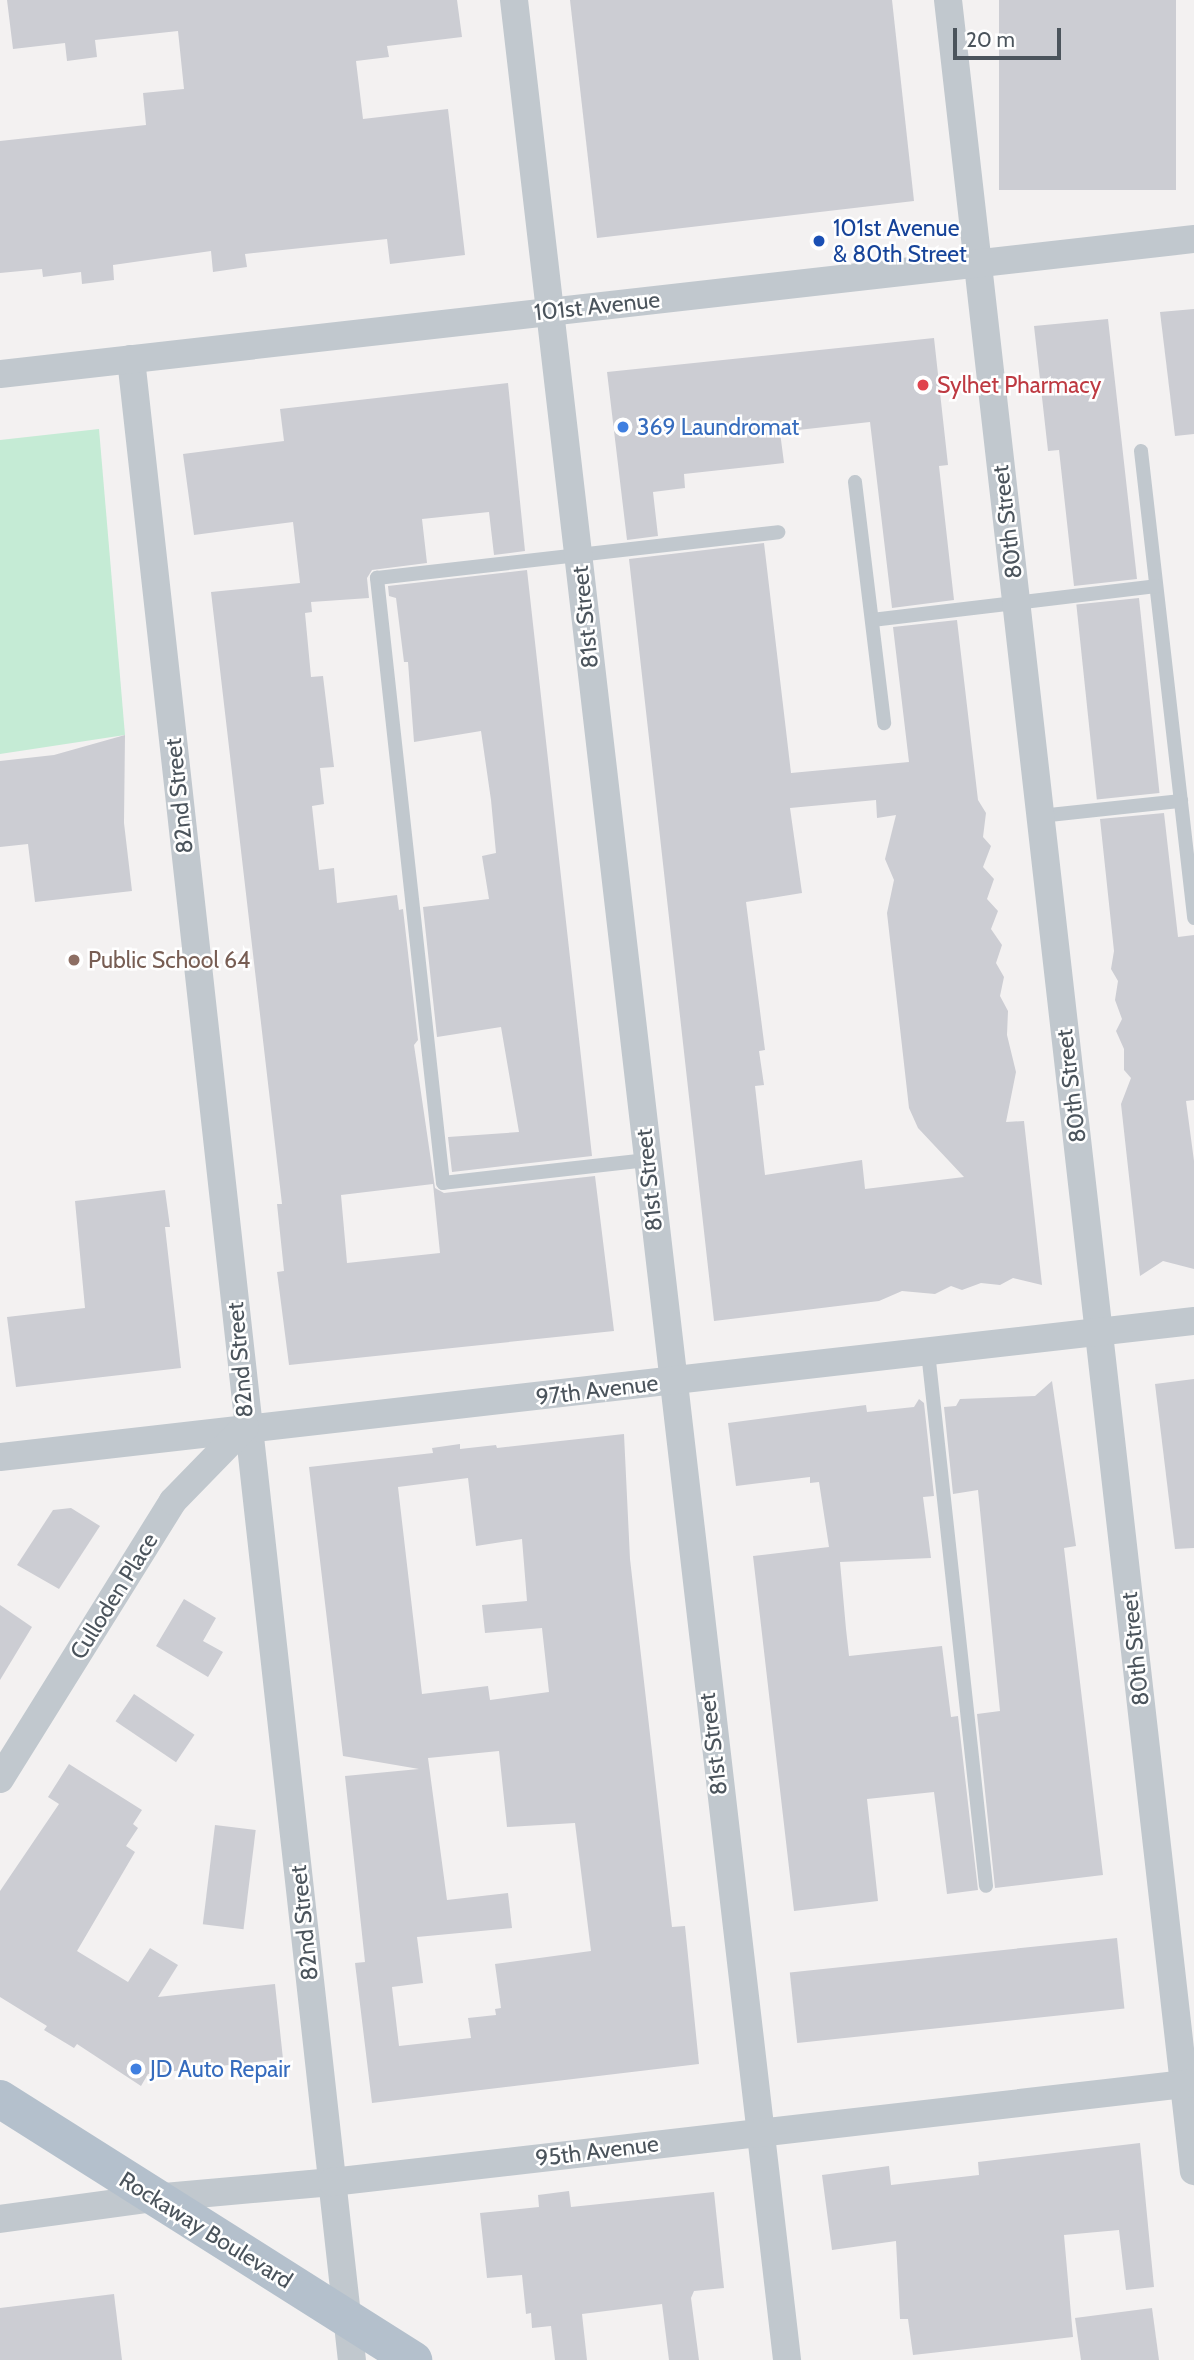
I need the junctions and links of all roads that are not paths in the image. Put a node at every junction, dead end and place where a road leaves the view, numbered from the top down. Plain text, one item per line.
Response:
1 (514, 0) edge
2 (948, 0) edge
3 (1194, 239) edge
4 (977, 262) junction
5 (550, 311) junction
6 (131, 359) junction
7 (0, 374) edge
8 (1141, 451) dead end
9 (855, 482) dead end
10 (778, 532) dead end
11 (578, 555) junction
12 (1156, 586) junction
13 (1016, 602) junction
14 (872, 620) junction
15 (884, 723) dead end
16 (1181, 801) junction
17 (1040, 816) junction
18 (1194, 918) edge
19 (647, 1160) junction
20 (1194, 1321) edge
21 (1099, 1332) junction
22 (928, 1352) junction
23 (672, 1381) junction
24 (245, 1427) junction
25 (0, 1457) edge
26 (0, 1779) edge
27 (986, 1886) dead end
28 (1189, 2084) edge
29 (0, 2099) edge
30 (758, 2132) junction
31 (1194, 2171) edge
32 (332, 2182) junction
33 (153, 2198) junction
34 (0, 2220) edge
35 (348, 2320) junction
36 (352, 2360) edge
37 (413, 2360) edge
38 (787, 2360) edge

1 - 5 street, 81st Street
2 - 4 street, 80th Street
3 - 4 street, 101st Avenue
4 - 5 street, 101st Avenue
4 - 13 street, 80th Street
5 - 6 street, 101st Avenue
5 - 11 street, 81st Street
6 - 7 street, 101st Avenue
6 - 24 street, 82nd Street
8 - 12 lane
9 - 14 lane
10 - 11 lane
11 - 19 street, 81st Street
11 - 19 lane
12 - 13 lane
12 - 16 lane
13 - 14 lane
13 - 17 street, 80th Street
14 - 15 lane
16 - 17 lane
16 - 18 lane
17 - 21 street, 80th Street
19 - 23 street, 81st Street
20 - 21 street, 97th Avenue
21 - 22 street, 97th Avenue
21 - 28 street, 80th Street
22 - 23 street, 97th Avenue
22 - 27 lane
23 - 24 street, 97th Avenue
23 - 30 street, 81st Street
24 - 25 street, 97th Avenue
24 - 26 street, Culloden Place
24 - 32 street, 82nd Street
28 - 30 street, 95th Avenue
28 - 31 street, 80th Street
29 - 33 main road, Rockaway Boulevard
30 - 32 street, 95th Avenue
30 - 38 street, 81st Street
32 - 33 street, 95th Avenue
32 - 35 street, 82nd Street
33 - 34 street, 95th Avenue
33 - 35 main road, Rockaway Boulevard
35 - 36 street, 82nd Street
35 - 37 main road, Rockaway Boulevard

